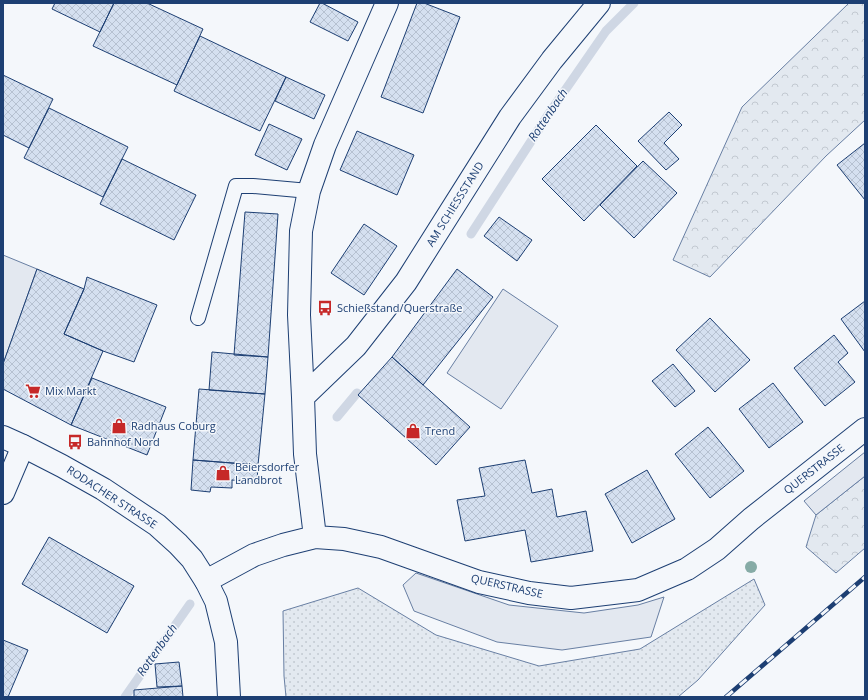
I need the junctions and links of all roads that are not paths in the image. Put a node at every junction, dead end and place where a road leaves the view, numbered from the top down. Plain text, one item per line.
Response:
1 (387, 3) edge
2 (599, 3) edge
3 (309, 191) junction
4 (198, 318) dead end
5 (303, 397) junction
6 (865, 429) edge
7 (3, 437) edge
8 (23, 446) junction
9 (3, 493) edge
10 (315, 537) junction
11 (206, 581) junction
12 (229, 697) edge

1 - 3 street
2 - 5 street, AM SCHIESSSTAND
3 - 4 lane
3 - 5 street
5 - 10 street
6 - 10 street, QUERSTRASSE
7 - 8 street, RODACHER STRASSE
8 - 9 street
8 - 11 street, RODACHER STRASSE
10 - 11 street, QUERSTRASSE
11 - 12 street, RODACHER STRASSE

